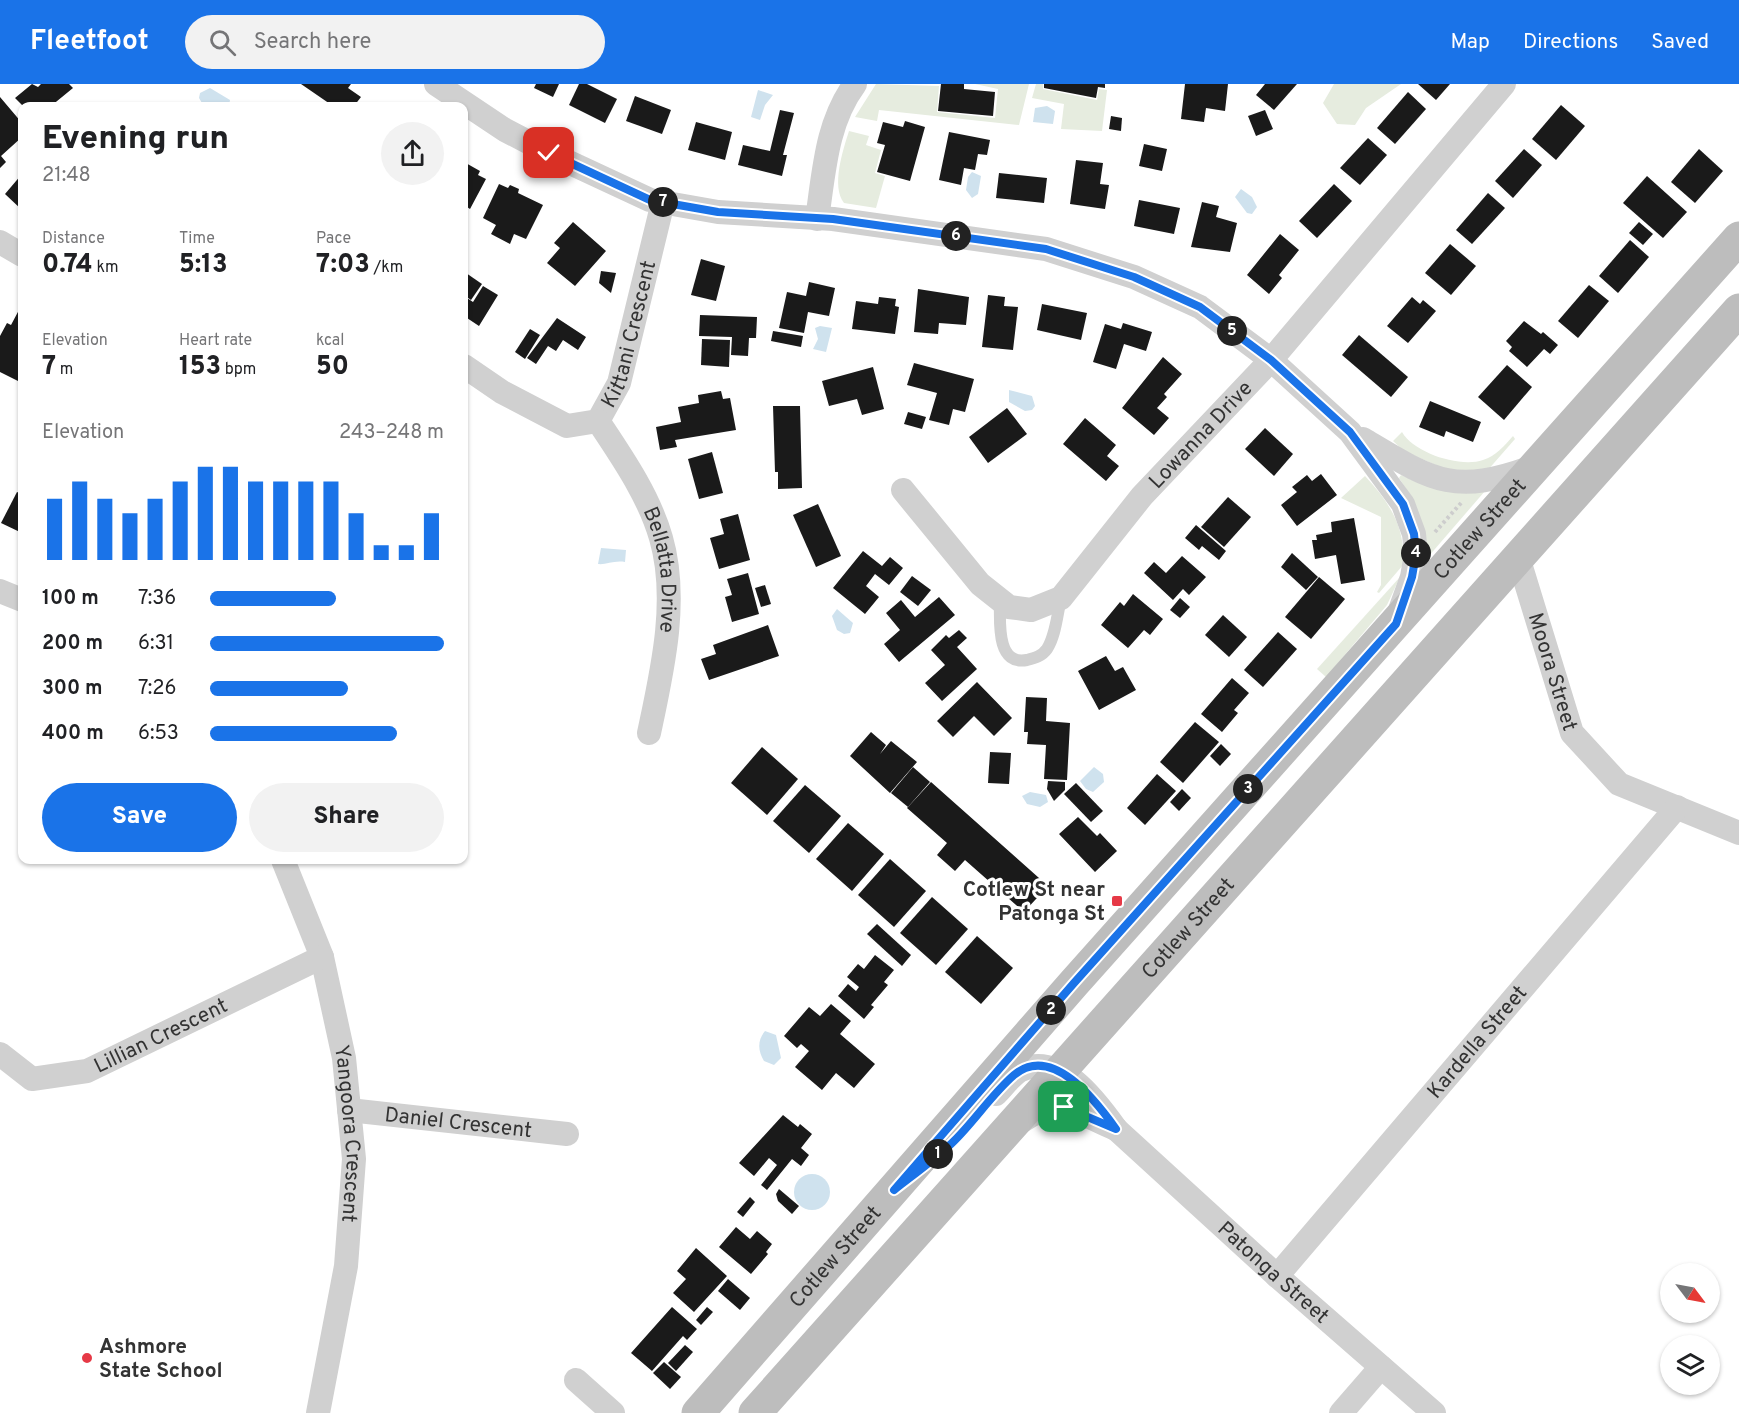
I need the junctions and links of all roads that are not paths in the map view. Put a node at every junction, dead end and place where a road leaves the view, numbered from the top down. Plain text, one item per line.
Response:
1 (436, 84) edge
2 (855, 84) edge
3 (1504, 84) edge
4 (463, 102) edge
5 (468, 105) edge
6 (663, 202) junction
7 (817, 219) junction
8 (0, 242) edge
9 (1736, 252) edge
10 (18, 253) edge
11 (1739, 310) edge
12 (1739, 339) edge
13 (1705, 348) junction
14 (1271, 360) junction
15 (468, 369) edge
16 (598, 421) junction
17 (1350, 432) junction
18 (1532, 467) junction
19 (903, 490) dead end
20 (1518, 556) junction
21 (0, 591) edge
22 (18, 598) edge
23 (1061, 598) junction
24 (1000, 601) junction
25 (1396, 624) junction
26 (649, 733) dead end
27 (1677, 807) junction
28 (1739, 833) edge
29 (285, 864) edge
30 (322, 957) junction
31 (0, 1054) edge
32 (1059, 1071) junction
33 (349, 1110) junction
34 (1116, 1129) junction
35 (567, 1134) dead end
36 (1003, 1134) junction
37 (894, 1190) junction
38 (1277, 1276) junction
39 (1381, 1367) junction
40 (576, 1380) dead end
41 (318, 1413) edge
42 (613, 1413) edge
43 (698, 1413) edge
44 (755, 1413) edge
45 (1341, 1413) edge
46 (1434, 1413) edge

1 - 4 street
2 - 7 street
3 - 14 street, Lowanna Drive
5 - 6 street
6 - 7 street
6 - 16 street, Kittani Crescent
7 - 14 street
8 - 10 street
9 - 18 main road, Cotlew Street
11 - 13 main road, Cotlew Street
12 - 13 street
13 - 20 main road, Cotlew Street
14 - 17 street
14 - 23 street, Lowanna Drive
15 - 16 street, Kittani Crescent
16 - 26 street, Bellatta Drive
17 - 18 street
17 - 25 street
18 - 25 main road, Cotlew Street
19 - 24 street
20 - 27 street, Moora Street
20 - 32 main road, Cotlew Street
21 - 22 street
23 - 24 street
23 - 24 lane
25 - 37 main road, Cotlew Street
27 - 28 street, Moora Street
27 - 38 street, Kardella Street
29 - 30 street, Yangoora Crescent
30 - 31 street, Lillian Crescent
30 - 33 street, Yangoora Crescent
32 - 34 street, Patonga Street
32 - 36 main road, Cotlew Street
32 - 37 street
33 - 35 street, Daniel Crescent
33 - 41 street, Yangoora Crescent
34 - 36 street, Patonga Street
34 - 38 street, Patonga Street
36 - 44 main road, Cotlew Street
37 - 43 main road, Cotlew Street
38 - 39 street, Patonga Street
39 - 45 street
39 - 46 street, Patonga Street
40 - 42 street

